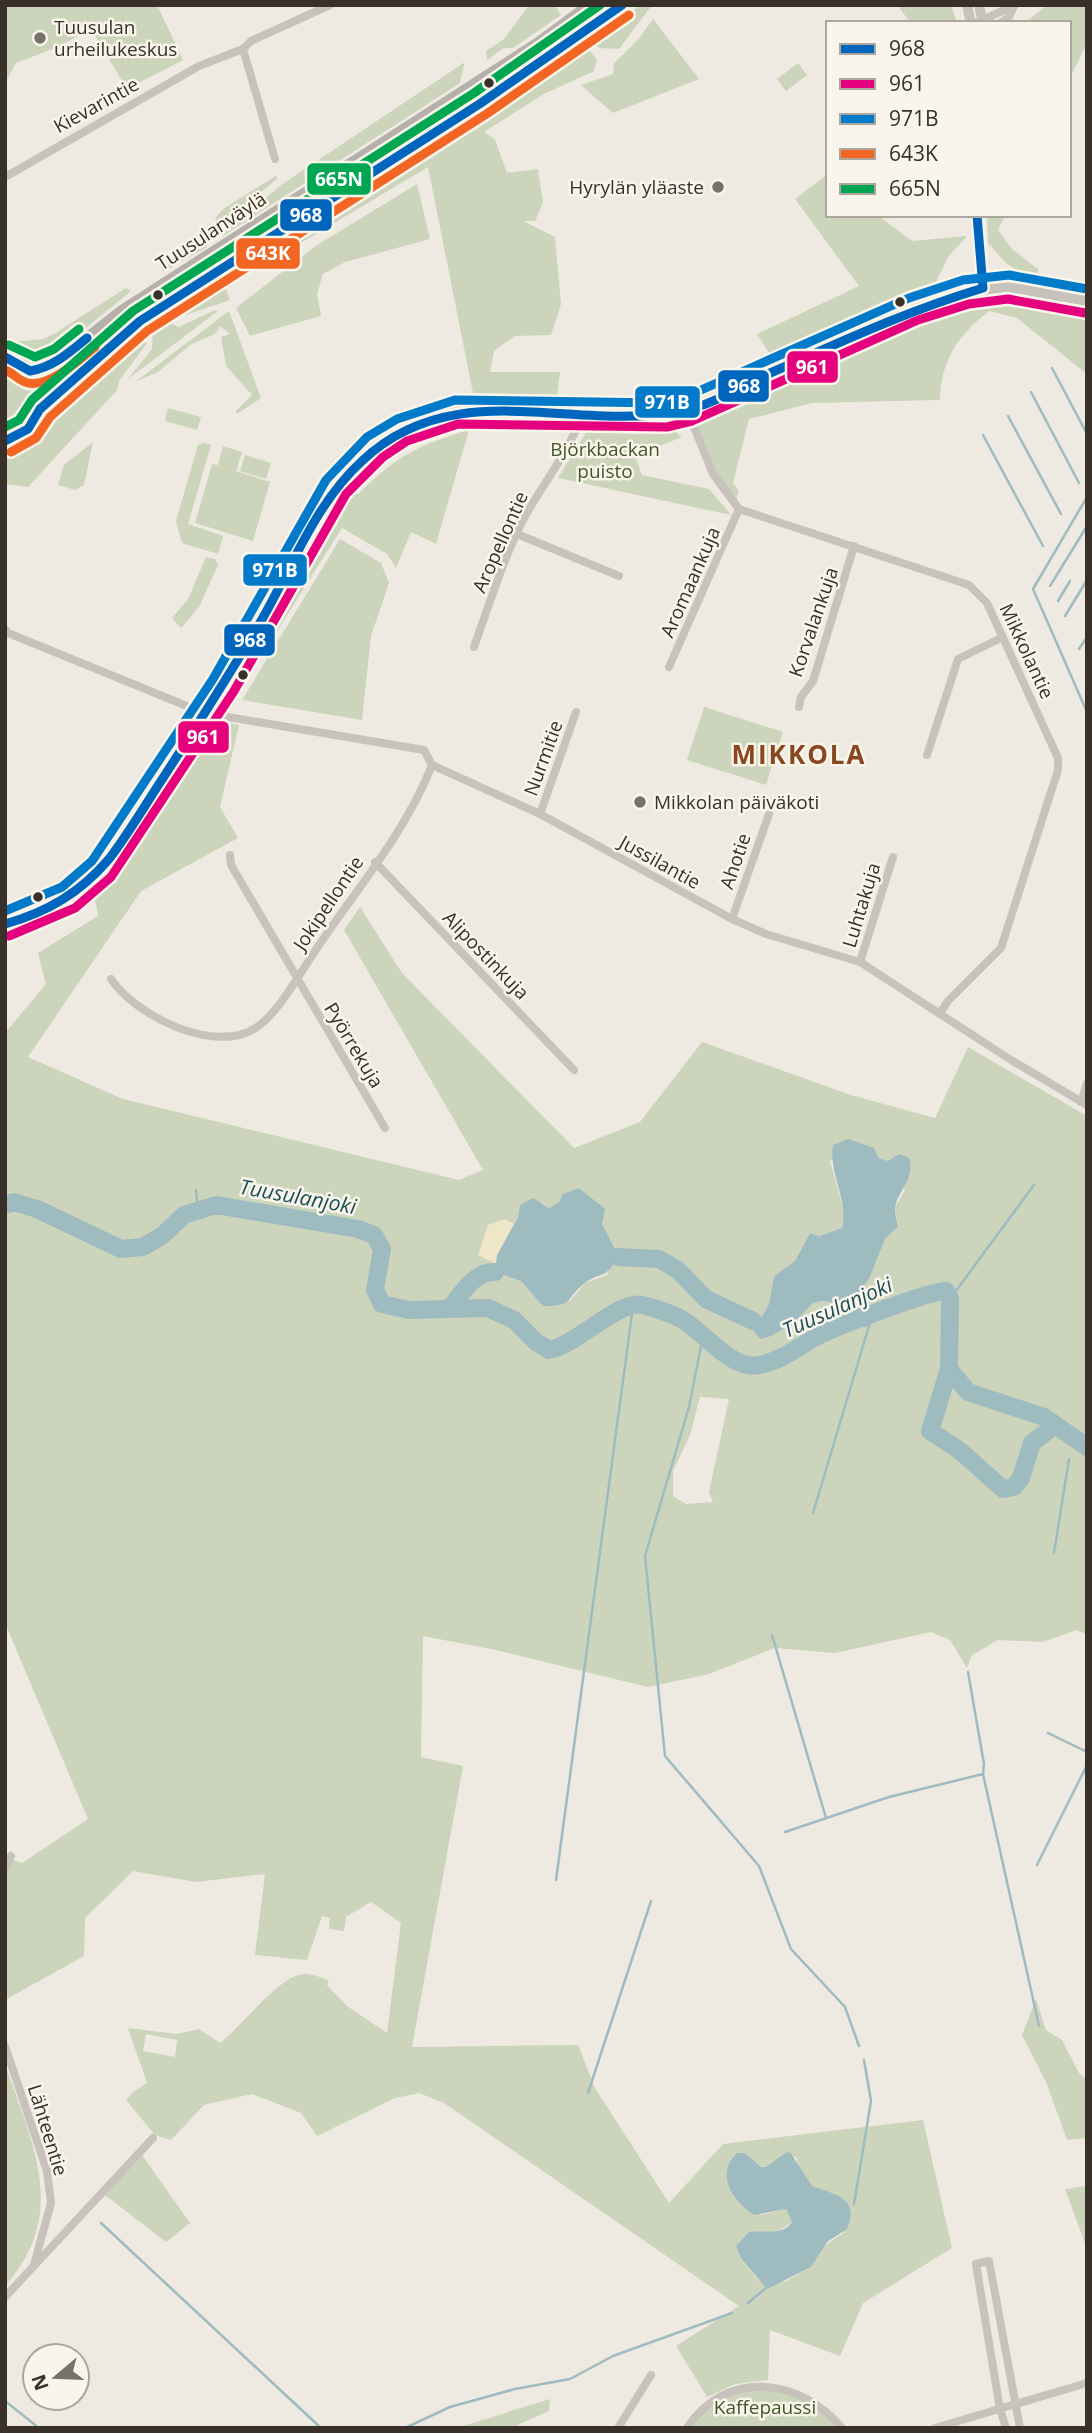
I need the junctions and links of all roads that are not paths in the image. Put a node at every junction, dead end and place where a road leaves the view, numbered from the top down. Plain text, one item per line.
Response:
1 (330, 5) edge
2 (590, 5) edge
3 (622, 5) edge
4 (967, 5) edge
5 (1014, 5) edge
6 (977, 21) edge
7 (980, 21) edge
8 (1003, 21) edge
9 (243, 49) junction
10 (275, 159) dead end
11 (5, 177) edge
12 (977, 217) edge
13 (983, 288) junction
14 (1087, 301) edge
15 (5, 345) edge
16 (11, 359) edge
17 (30, 371) junction
18 (40, 409) junction
19 (687, 410) junction
20 (580, 415) junction
21 (5, 441) edge
22 (739, 509) junction
23 (517, 534) junction
24 (854, 546) junction
25 (620, 576) dead end
26 (5, 629) edge
27 (1003, 637) junction
28 (474, 647) dead end
29 (669, 667) dead end
30 (799, 708) dead end
31 (576, 712) dead end
32 (205, 713) junction
33 (927, 755) dead end
34 (432, 765) junction
35 (540, 814) junction
36 (769, 814) dead end
37 (230, 855) dead end
38 (893, 857) dead end
39 (375, 862) junction
40 (732, 919) junction
41 (5, 924) edge
42 (860, 962) junction
43 (297, 978) junction
44 (111, 979) dead end
45 (940, 1013) junction
46 (574, 1070) dead end
47 (1087, 1083) edge
48 (1084, 1103) edge
49 (385, 1128) dead end
50 (11, 1856) dead end
51 (5, 1868) edge
52 (5, 2046) edge
53 (153, 2138) dead end
54 (34, 2265) junction
55 (5, 2297) edge
56 (651, 2375) dead end
57 (1087, 2384) edge
58 (1014, 2404) junction
59 (1000, 2409) junction
60 (618, 2428) edge
61 (687, 2428) edge
62 (842, 2428) edge
63 (935, 2428) edge
64 (1006, 2428) edge
65 (1020, 2428) edge

1 - 9 street, Kievarintie
2 - 17 main road, Tuusulanväylä
3 - 18 main road, Tuusulanväylä
4 - 6 street
5 - 7 street
5 - 8 street
9 - 10 street
9 - 11 street, Kievarintie
12 - 13 street
13 - 14 street
13 - 19 street
15 - 16 street
16 - 17 main road
17 - 18 main road
18 - 21 main road, Tuusulanväylä
19 - 20 street
19 - 22 street
20 - 23 street, Aropellontie
20 - 32 street
22 - 24 street, Mikkolantie
22 - 29 street, Aromaankuja
23 - 25 street
23 - 28 street, Aropellontie
24 - 27 street, Mikkolantie
24 - 30 street, Korvalankuja
26 - 32 street, Jussilantie
27 - 33 street
27 - 45 street, Mikkolantie
31 - 35 street, Nurmitie
32 - 34 street, Jussilantie
32 - 41 street
34 - 35 street, Jussilantie
34 - 39 street, Jokipellontie
35 - 40 street, Jussilantie
36 - 40 street, Ahotie
37 - 43 street, Pyörrekuja
38 - 42 street, Luhtakuja
39 - 43 street, Jokipellontie
39 - 46 street, Alipostinkuja
40 - 42 street, Jussilantie
42 - 45 street, Jussilantie
43 - 44 street, Jokipellontie
43 - 49 street, Pyörrekuja
45 - 48 street, Jussilantie
47 - 48 street
50 - 51 street
52 - 54 street, Lähteentie
53 - 54 street, Lähteentie
54 - 55 street, Lähteentie
56 - 60 street
57 - 58 street
58 - 59 street
58 - 59 street
58 - 65 street
59 - 63 street
59 - 64 street
61 - 62 street

